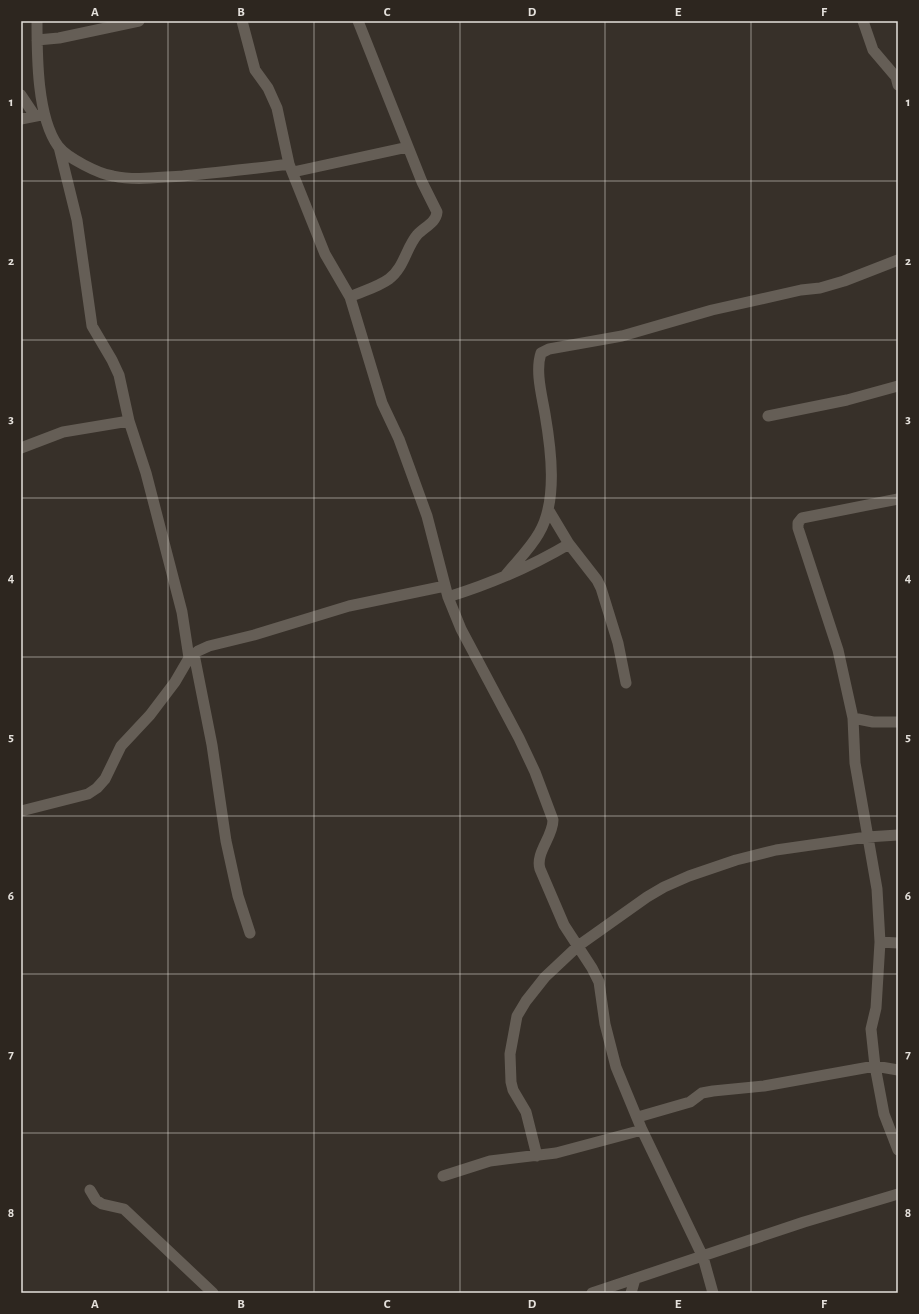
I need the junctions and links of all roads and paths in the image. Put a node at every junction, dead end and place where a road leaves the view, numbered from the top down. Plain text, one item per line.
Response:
1 (37, 21) edge
2 (139, 21) edge
3 (242, 21) edge
4 (358, 21) edge
5 (863, 21) edge
6 (37, 40) junction
7 (898, 84) edge
8 (21, 95) edge
9 (39, 115) junction
10 (21, 119) edge
11 (59, 147) junction
12 (408, 147) junction
13 (291, 168) junction
14 (898, 260) edge
15 (350, 297) junction
16 (898, 386) edge
17 (768, 416) dead end
18 (129, 422) junction
19 (21, 448) edge
20 (898, 499) edge
21 (548, 509) junction
22 (569, 544) junction
23 (505, 576) junction
24 (447, 592) junction
25 (192, 656) junction
26 (626, 683) dead end
27 (853, 718) junction
28 (898, 722) edge
29 (21, 811) edge
30 (898, 835) edge
31 (867, 837) junction
32 (250, 933) dead end
33 (880, 942) junction
34 (898, 943) edge
35 (578, 946) junction
36 (875, 1066) junction
37 (898, 1070) edge
38 (638, 1117) junction
39 (642, 1130) junction
40 (898, 1150) edge
41 (537, 1156) junction
42 (443, 1176) dead end
43 (90, 1190) dead end
44 (898, 1194) edge
45 (703, 1257) junction
46 (635, 1279) junction
47 (213, 1293) edge
48 (592, 1293) edge
49 (631, 1293) edge
50 (713, 1293) edge

1 - 6 street
2 - 6 street
3 - 13 street
4 - 12 street
5 - 7 street
6 - 9 street
8 - 9 street
9 - 10 street
9 - 11 street
11 - 13 street
11 - 18 street
12 - 13 street
12 - 15 street
13 - 15 street
14 - 21 street
15 - 24 street
16 - 17 street
18 - 19 street
18 - 25 street
20 - 27 street
21 - 22 street
21 - 23 street
22 - 23 street
22 - 26 street
23 - 24 street
24 - 25 street
24 - 35 street
25 - 29 street
25 - 32 street
27 - 28 street
27 - 31 street
30 - 31 street
31 - 33 street
31 - 35 street
33 - 34 street
33 - 36 street
35 - 38 street
35 - 41 street
36 - 37 street
36 - 38 street
36 - 40 street
38 - 39 street
39 - 41 street
39 - 45 street
41 - 42 street
43 - 47 street
44 - 45 street
45 - 46 street
45 - 50 street
46 - 48 street
46 - 49 street

